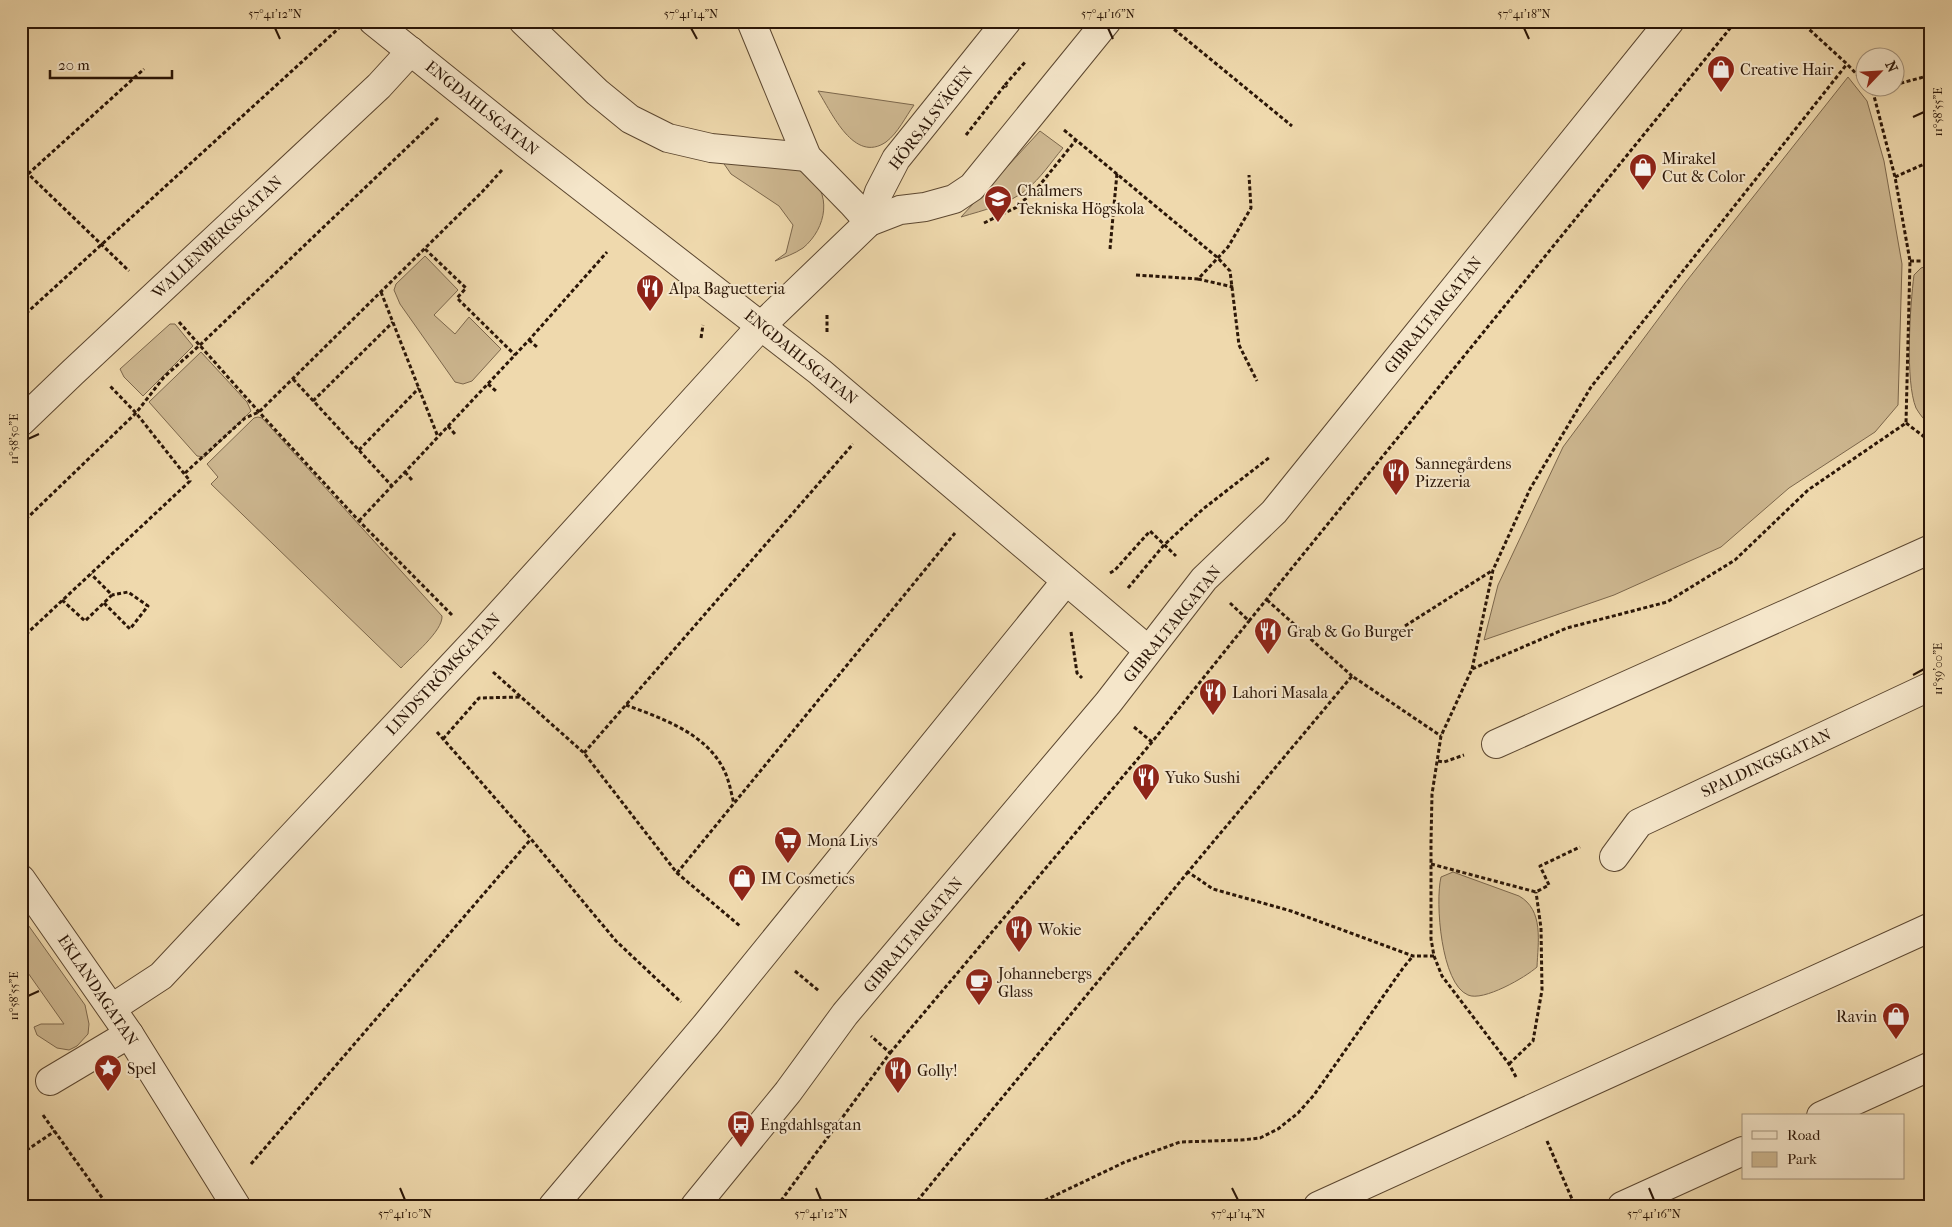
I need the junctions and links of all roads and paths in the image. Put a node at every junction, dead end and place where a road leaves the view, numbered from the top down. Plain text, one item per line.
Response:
1 (373, 21) edge
2 (523, 21) edge
3 (751, 21) edge
4 (1007, 21) edge
5 (1107, 21) edge
6 (1164, 21) edge
7 (1670, 21) edge
8 (1736, 21) edge
9 (1800, 21) edge
10 (341, 26) dead end
11 (411, 51) junction
12 (1848, 64) junction
13 (144, 69) dead end
14 (1854, 71) edge
15 (1931, 75) edge
16 (1904, 82) edge
17 (441, 115) dead end
18 (1292, 126) dead end
19 (1076, 140) dead end
20 (807, 158) junction
21 (1931, 161) edge
22 (506, 166) dead end
23 (21, 167) edge
24 (1117, 172) dead end
25 (28, 174) junction
26 (1249, 175) dead end
27 (1895, 177) dead end
28 (868, 222) junction
29 (978, 224) dead end
30 (103, 245) junction
31 (611, 248) dead end
32 (425, 249) junction
33 (1110, 249) dead end
34 (1910, 261) dead end
35 (1931, 261) edge
36 (1136, 275) dead end
37 (1198, 279) junction
38 (1233, 287) dead end
39 (381, 292) junction
40 (155, 295) junction
41 (828, 310) dead end
42 (21, 318) edge
43 (703, 320) dead end
44 (393, 322) junction
45 (762, 325) junction
46 (701, 339) dead end
47 (529, 340) junction
48 (200, 345) junction
49 (537, 347) dead end
50 (515, 356) junction
51 (86, 359) junction
52 (820, 372) junction
53 (293, 379) junction
54 (488, 384) junction
55 (419, 388) junction
56 (496, 391) dead end
57 (313, 400) junction
58 (259, 412) junction
59 (136, 413) junction
60 (21, 422) edge
61 (1906, 423) dead end
62 (448, 426) junction
63 (455, 434) dead end
64 (438, 437) junction
65 (857, 440) dead end
66 (1931, 442) edge
67 (359, 450) junction
68 (1276, 450) dead end
69 (405, 472) junction
70 (185, 473) junction
71 (412, 480) dead end
72 (392, 486) junction
73 (359, 521) junction
74 (21, 524) edge
75 (960, 527) dead end
76 (1150, 531) dead end
77 (1164, 545) junction
78 (1931, 549) edge
79 (1494, 570) junction
80 (91, 574) junction
81 (1138, 577) dead end
82 (1204, 579) junction
83 (1066, 581) junction
84 (112, 595) junction
85 (62, 600) junction
86 (1267, 600) junction
87 (104, 602) junction
88 (1249, 621) junction
89 (446, 622) dead end
90 (1405, 626) dead end
91 (21, 639) edge
92 (1148, 650) junction
93 (488, 667) dead end
94 (1472, 669) dead end
95 (1352, 676) junction
96 (1931, 686) edge
97 (521, 697) junction
98 (626, 705) junction
99 (432, 727) dead end
100 (1441, 736) dead end
101 (443, 739) junction
102 (1496, 744) dead end
103 (584, 753) junction
104 (734, 804) junction
105 (531, 838) junction
106 (1614, 857) dead end
107 (1431, 864) dead end
108 (1188, 872) junction
109 (677, 873) junction
110 (21, 878) edge
111 (1931, 927) edge
112 (767, 948) junction
113 (1413, 956) junction
114 (1434, 956) dead end
115 (686, 1007) dead end
116 (112, 1008) junction
117 (845, 1014) junction
118 (129, 1034) junction
119 (890, 1053) junction
120 (1509, 1064) dead end
121 (1931, 1066) edge
122 (50, 1081) dead end
123 (38, 1108) dead end
124 (1825, 1114) edge
125 (54, 1131) junction
126 (1742, 1151) edge
127 (21, 1154) edge
128 (246, 1169) dead end
129 (108, 1206) edge
130 (236, 1206) edge
131 (553, 1206) edge
132 (695, 1206) edge
133 (776, 1206) edge
134 (912, 1206) edge
135 (1034, 1206) edge
136 (1318, 1206) edge
137 (1622, 1206) edge

1 - 11 street, ENGDAHLSGATAN
2 - 20 street
3 - 20 street
4 - 28 street, HÖRSALSVÄGEN
5 - 28 street
6 - 18 path
7 - 82 street, GIBRALTARGATAN
8 - 86 path
9 - 12 path
10 - 30 path
11 - 40 street, WALLENBERGSGATAN
11 - 45 street, ENGDAHLSGATAN
12 - 14 path
12 - 79 path
13 - 25 path
15 - 16 path
17 - 48 path
19 - 29 path
20 - 28 street
21 - 27 path
22 - 32 path
23 - 25 path
24 - 33 path
25 - 30 path
26 - 37 path
28 - 45 street, LINDSTRÖMSGATAN
30 - 40 path
30 - 42 path
31 - 47 path
32 - 39 path
32 - 50 path
34 - 35 path
36 - 37 path
37 - 38 path
39 - 44 path
39 - 53 path
40 - 48 path
40 - 51 street, WALLENBERGSGATAN
41 - 52 path
43 - 46 path
44 - 55 path
44 - 57 path
45 - 52 street, ENGDAHLSGATAN
45 - 116 street, LINDSTRÖMSGATAN
47 - 49 path
47 - 50 path
48 - 58 path
48 - 59 path
50 - 54 path
51 - 59 path
51 - 60 street, WALLENBERGSGATAN
52 - 83 street, ENGDAHLSGATAN
53 - 57 path
53 - 58 path
54 - 56 path
54 - 62 path
55 - 64 path
55 - 67 path
57 - 67 path
58 - 70 path
58 - 73 path
59 - 70 path
59 - 74 path
61 - 66 path
62 - 63 path
62 - 64 path
64 - 69 path
65 - 98 path
67 - 72 path
68 - 77 path
69 - 71 path
69 - 72 path
70 - 80 path
72 - 73 path
73 - 89 path
75 - 104 path
76 - 77 path
77 - 81 path
77 - 82 path
78 - 102 street
79 - 90 path
79 - 94 path
80 - 84 path
80 - 85 path
82 - 88 path
82 - 92 street, GIBRALTARGATAN
83 - 92 street, ENGDAHLSGATAN
83 - 112 street
84 - 87 path
84 - 87 path
85 - 87 path
85 - 91 path
86 - 88 path
86 - 95 path
88 - 119 path
92 - 117 street, GIBRALTARGATAN
93 - 97 path
95 - 100 path
95 - 108 path
96 - 106 street, SPALDINGSGATAN
97 - 101 path
97 - 103 path
98 - 103 path
98 - 104 path
99 - 101 path
101 - 105 path
103 - 109 path
104 - 109 path
105 - 115 path
105 - 128 path
107 - 120 path
108 - 113 path
108 - 134 path
109 - 112 path
110 - 116 street, EKLANDAGATAN
111 - 136 street
112 - 117 path
112 - 131 street
113 - 114 path
113 - 135 path
116 - 118 street, EKLANDAGATAN
117 - 119 path
117 - 132 street, GIBRALTARGATAN
118 - 122 street
118 - 130 street, EKLANDAGATAN
119 - 133 path
121 - 124 street
123 - 125 path
125 - 127 path
125 - 129 path
126 - 137 street

